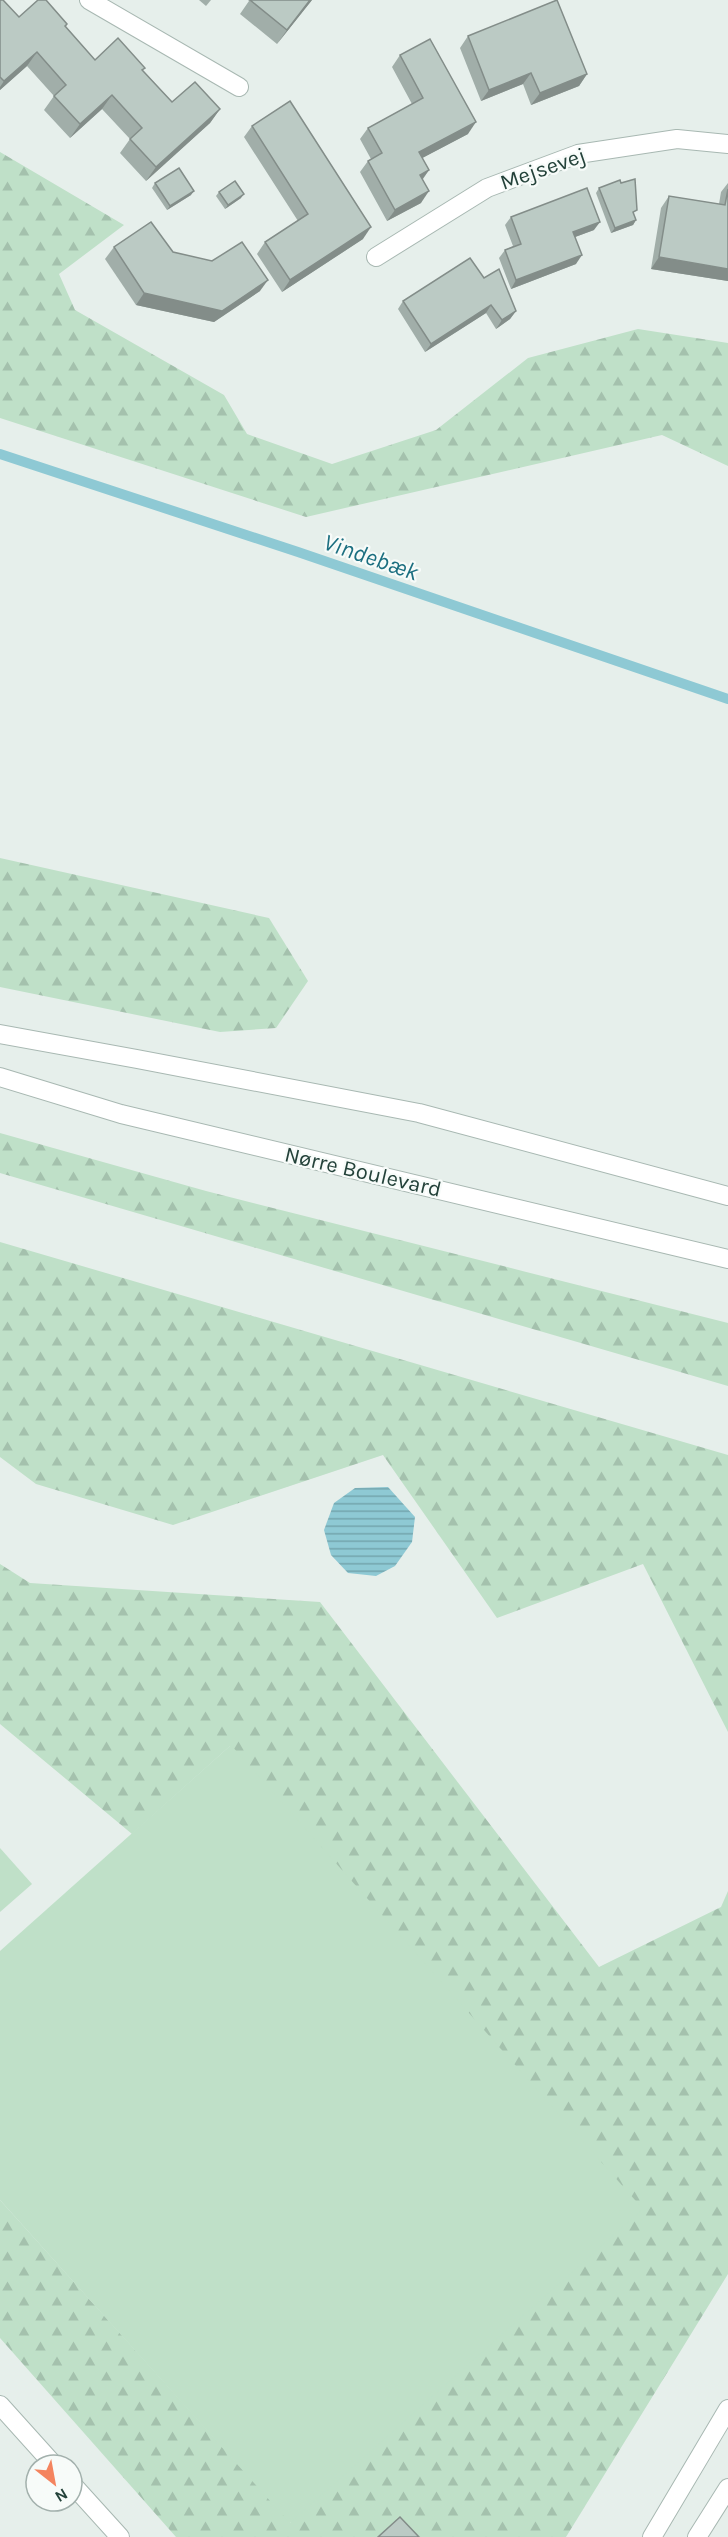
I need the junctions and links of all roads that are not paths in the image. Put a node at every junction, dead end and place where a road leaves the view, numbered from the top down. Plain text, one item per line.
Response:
1 (89, 0) edge
2 (239, 87) dead end
3 (728, 144) edge
4 (376, 256) dead end
5 (0, 1034) edge
6 (0, 1077) edge
7 (728, 1196) edge
8 (728, 1259) edge
9 (0, 2405) edge
10 (728, 2409) edge
11 (43, 2453) edge
12 (728, 2488) edge
13 (84, 2497) edge
14 (120, 2537) edge
15 (652, 2537) edge
16 (697, 2537) edge

1 - 2 street
3 - 4 street, Mejsevej
5 - 7 street
6 - 8 street, Nørre Boulevard
9 - 11 street
10 - 15 street
12 - 16 street
13 - 14 street

